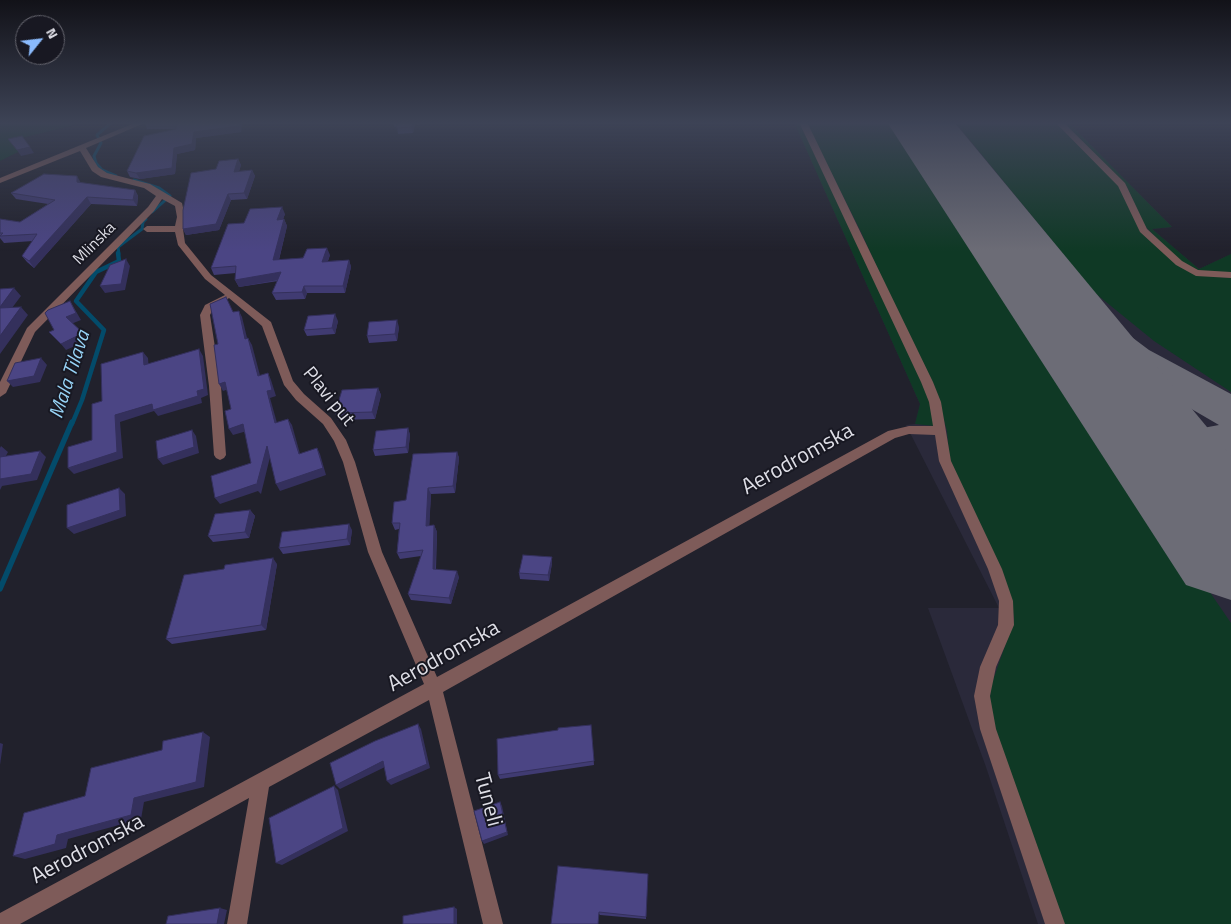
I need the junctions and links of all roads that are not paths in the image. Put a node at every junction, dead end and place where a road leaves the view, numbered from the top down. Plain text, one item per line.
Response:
1 (39, 165) edge
2 (91, 165) edge
3 (824, 165) edge
4 (1101, 165) edge
5 (0, 181) edge
6 (166, 198) junction
7 (147, 228) dead end
8 (178, 229) junction
9 (1231, 275) edge
10 (230, 294) junction
11 (0, 394) edge
12 (941, 430) junction
13 (220, 455) dead end
14 (434, 688) junction
15 (261, 782) junction
16 (0, 924) edge
17 (237, 924) edge
18 (493, 924) edge
19 (1055, 924) edge

1 - 5 street
2 - 6 street
3 - 12 street
4 - 9 street
6 - 8 street, Plavi put
6 - 11 street, Mlinska
7 - 8 street
8 - 10 street, Plavi put
10 - 13 street
10 - 14 street, Plavi put
12 - 14 street, Aerodromska
12 - 19 street
14 - 15 street, Aerodromska
14 - 18 street, Tuneli
15 - 16 street, Aerodromska
15 - 17 street

